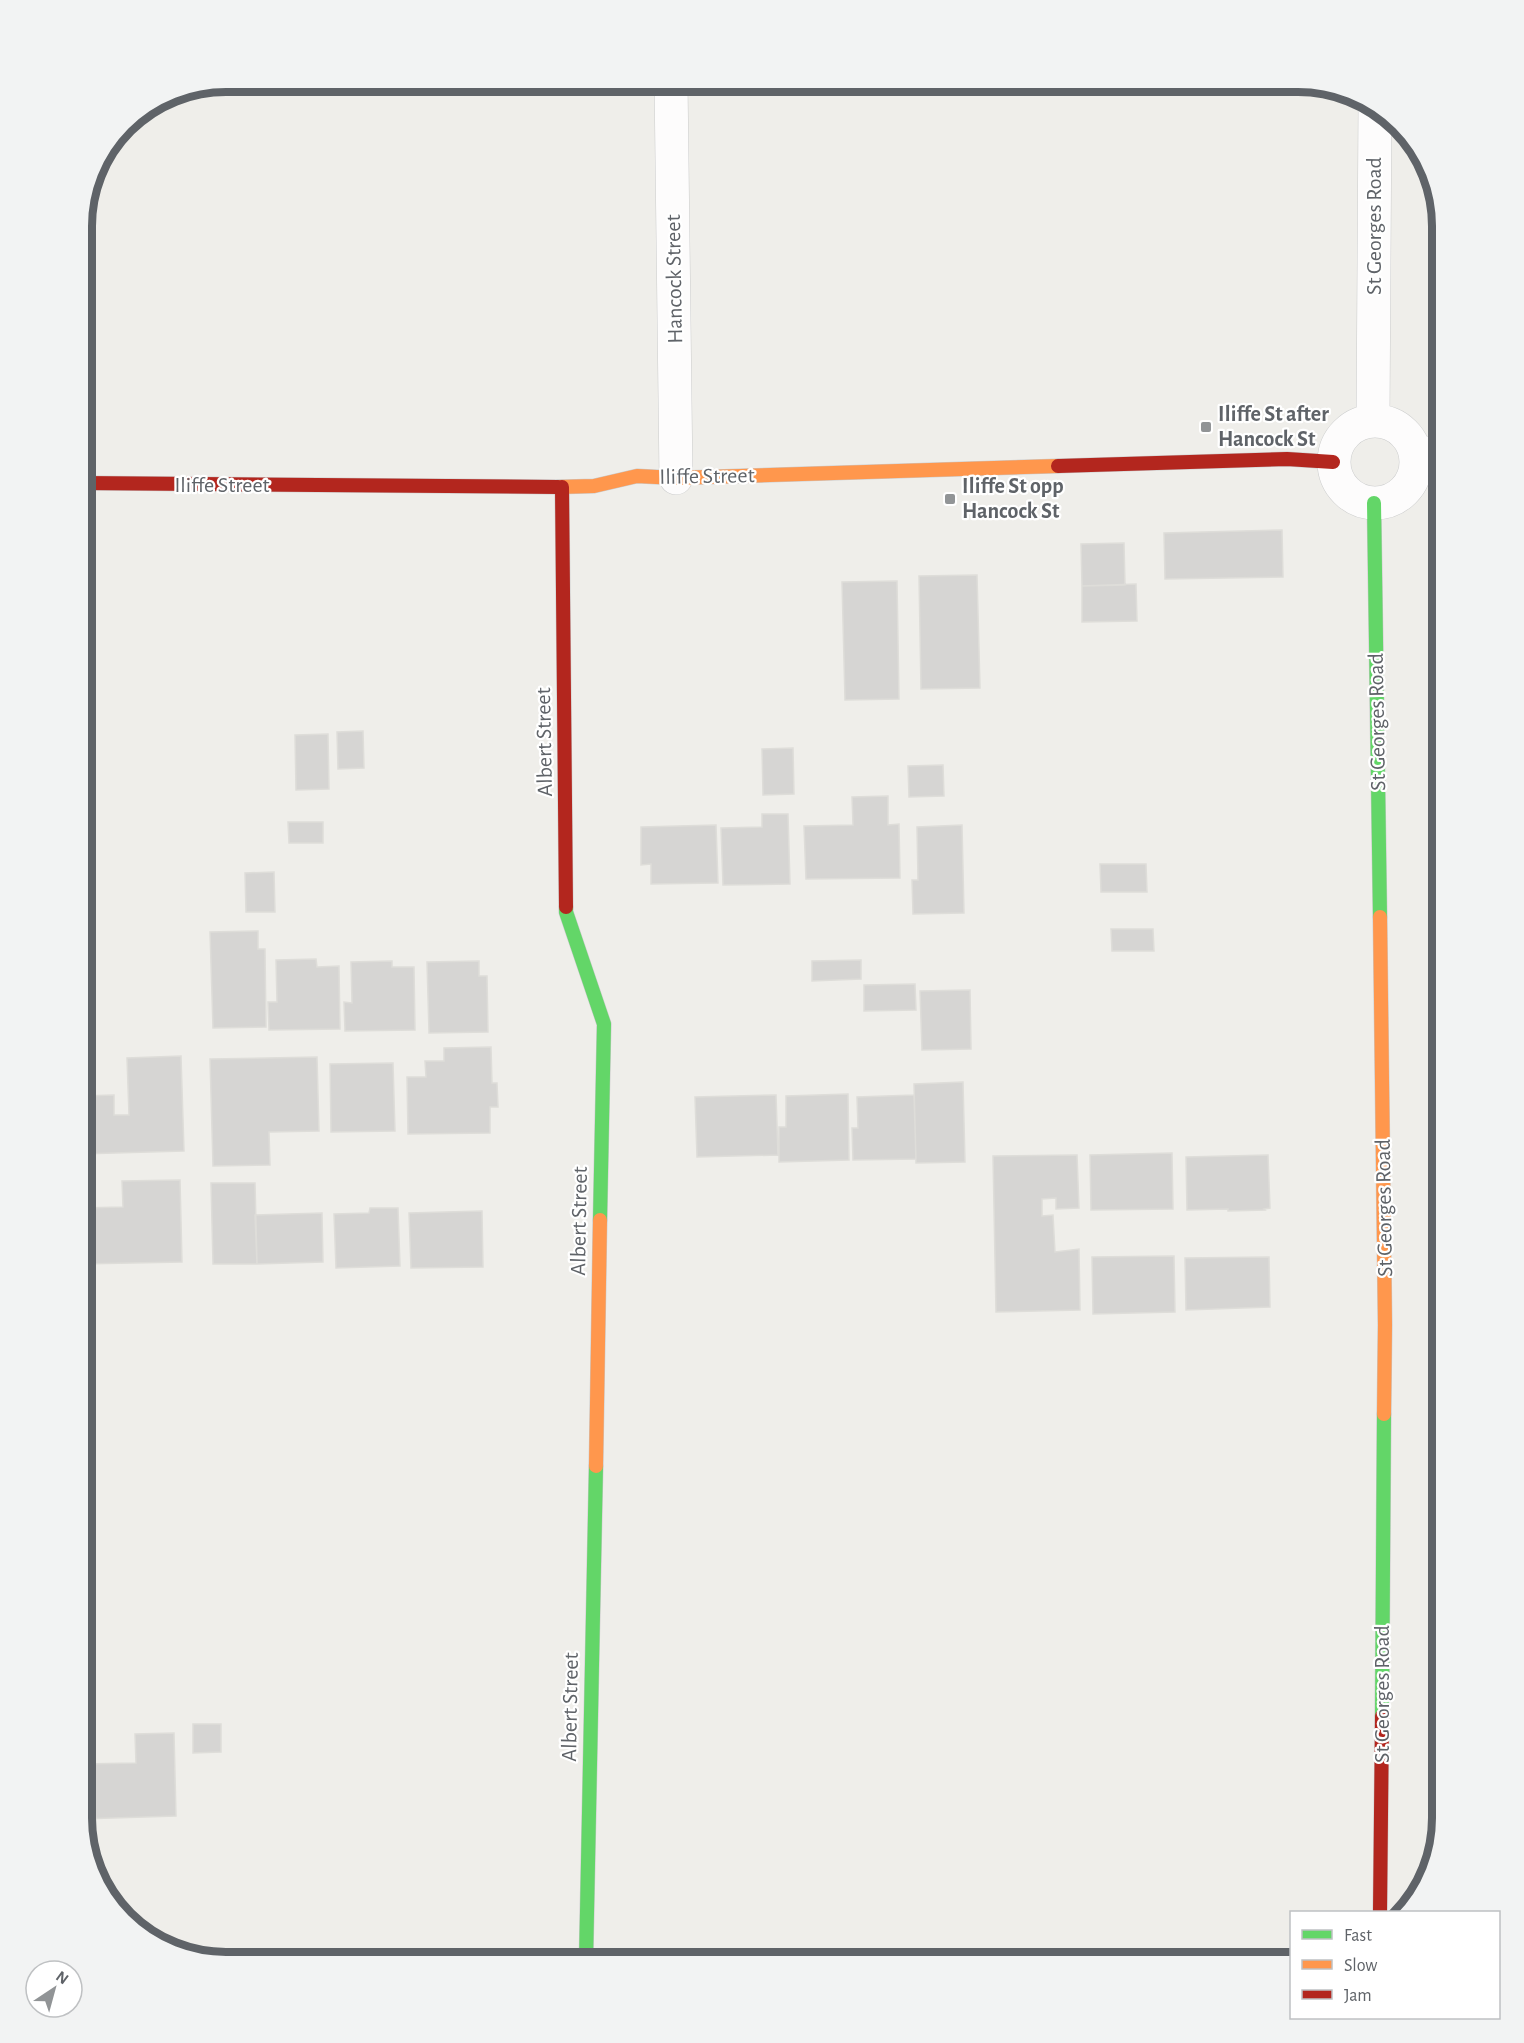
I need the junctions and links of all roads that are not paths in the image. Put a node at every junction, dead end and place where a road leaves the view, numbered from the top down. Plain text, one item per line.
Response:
1 (672, 92) edge
2 (1375, 115) edge
3 (1373, 420) junction
4 (1429, 453) edge
5 (1333, 462) junction
6 (676, 478) junction
7 (92, 483) edge
8 (562, 487) junction
9 (1374, 503) junction
10 (1380, 1911) edge
11 (586, 1951) edge

1 - 6 street, Hancock Street
2 - 3 street, St Georges Road
3 - 4 street
3 - 5 street
4 - 9 street
5 - 6 street, Iliffe Street
5 - 9 street
6 - 8 street, Iliffe Street
7 - 8 street, Iliffe Street
8 - 11 street, Albert Street
9 - 10 street, St Georges Road

